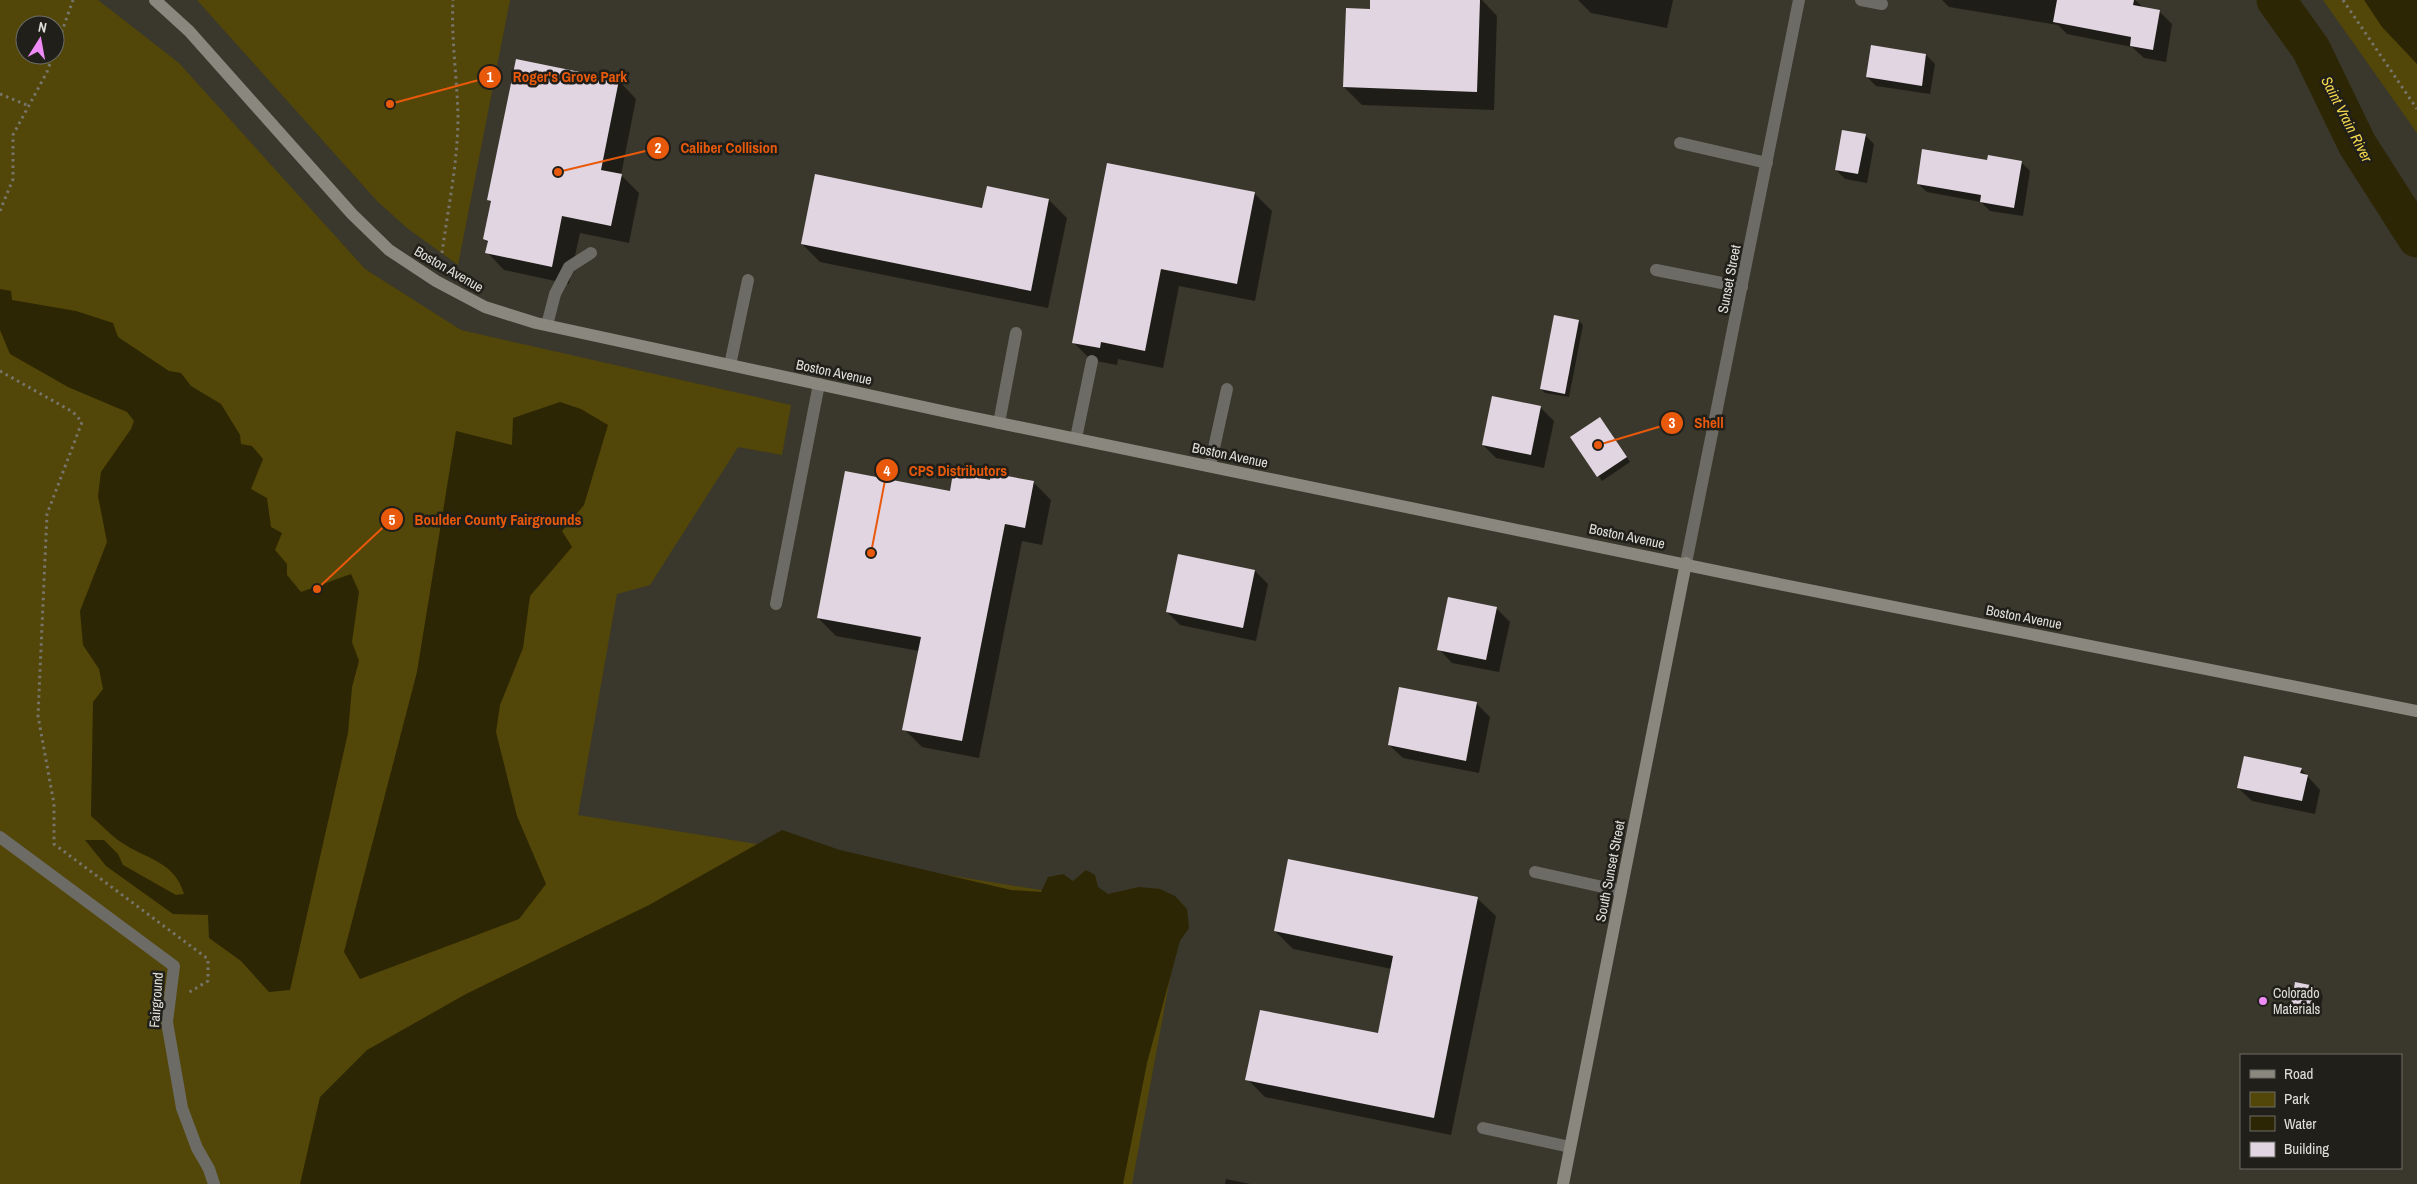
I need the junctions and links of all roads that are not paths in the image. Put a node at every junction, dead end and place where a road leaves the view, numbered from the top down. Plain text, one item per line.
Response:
1 (156, 0) edge
2 (1799, 0) edge
3 (1862, 0) edge
4 (1882, 4) dead end
5 (1680, 143) dead end
6 (1767, 163) junction
7 (591, 253) dead end
8 (1656, 270) dead end
9 (748, 280) dead end
10 (1742, 287) junction
11 (547, 325) junction
12 (1016, 333) dead end
13 (1092, 361) dead end
14 (730, 365) junction
15 (819, 384) junction
16 (1227, 389) dead end
17 (999, 423) junction
18 (1076, 438) junction
19 (1210, 466) junction
20 (1686, 563) junction
21 (776, 604) dead end
22 (2417, 711) edge
23 (0, 837) edge
24 (1536, 872) dead end
25 (1621, 891) junction
26 (1483, 1128) dead end
27 (1570, 1147) junction
28 (214, 1184) edge
29 (1563, 1184) edge

1 - 11 street, Boston Avenue
2 - 6 street, Sunset Street
3 - 4 street
5 - 6 street
6 - 10 street, Sunset Street
7 - 11 street
8 - 10 street
9 - 14 street
10 - 20 street, Sunset Street
11 - 14 street, Boston Avenue
12 - 17 street
13 - 18 street
14 - 15 street, Boston Avenue
15 - 17 street, Boston Avenue
15 - 21 street
16 - 19 street
17 - 18 street, Boston Avenue
18 - 19 street, Boston Avenue
19 - 20 street, Boston Avenue
20 - 22 street, Boston Avenue
20 - 25 street, South Sunset Street
23 - 28 street, Fairground
24 - 25 street
25 - 27 street, South Sunset Street
26 - 27 street
27 - 29 street, South Sunset Street

